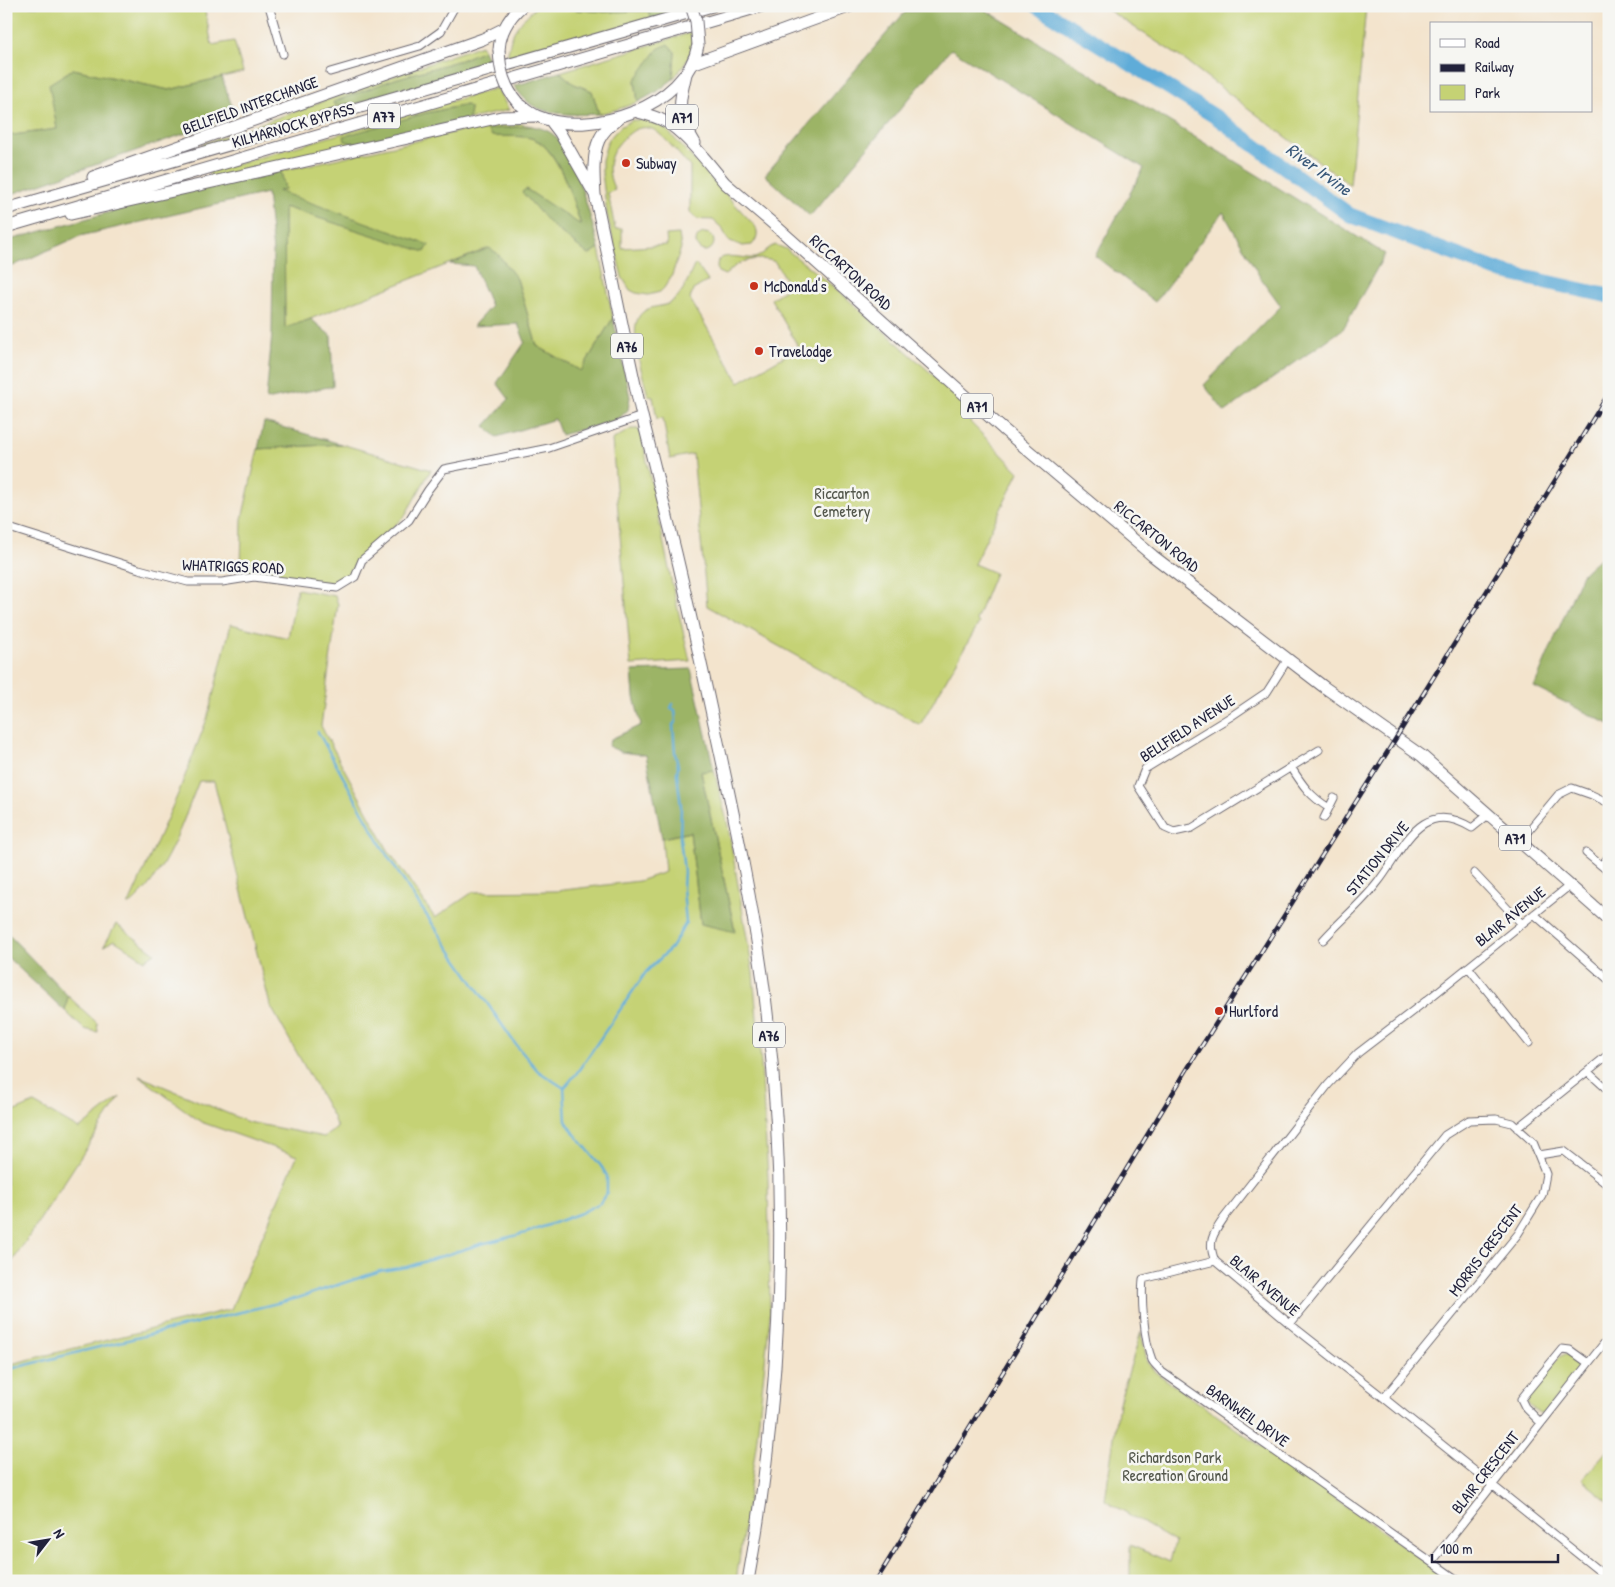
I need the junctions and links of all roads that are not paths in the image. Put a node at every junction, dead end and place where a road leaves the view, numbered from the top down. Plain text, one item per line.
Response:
1 (269, 6) edge
2 (455, 6) edge
3 (522, 6) edge
4 (691, 6) edge
5 (712, 6) edge
6 (762, 6) edge
7 (851, 6) edge
8 (512, 11) edge
9 (504, 29) junction
10 (283, 54) dead end
11 (689, 69) junction
12 (330, 72) dead end
13 (635, 111) junction
14 (536, 116) junction
15 (620, 116) junction
16 (550, 120) junction
17 (702, 156) junction
18 (595, 194) junction
19 (6, 208) edge
20 (6, 228) edge
21 (642, 416) junction
22 (6, 527) edge
23 (1288, 659) junction
24 (1320, 750) dead end
25 (1291, 767) junction
26 (1334, 798) dead end
27 (1609, 803) edge
28 (1330, 808) junction
29 (1488, 815) junction
30 (1324, 818) dead end
31 (1519, 842) junction
32 (1586, 853) dead end
33 (1609, 856) edge
34 (1602, 865) junction
35 (1609, 872) edge
36 (1474, 873) dead end
37 (1569, 886) junction
38 (1534, 914) junction
39 (1609, 920) edge
40 (1522, 924) junction
41 (1323, 940) dead end
42 (1468, 967) junction
43 (1609, 980) edge
44 (1529, 1043) dead end
45 (1609, 1054) edge
46 (1588, 1072) junction
47 (1609, 1091) edge
48 (1517, 1128) junction
49 (1539, 1155) junction
50 (1609, 1186) edge
51 (1215, 1261) junction
52 (1290, 1324) junction
53 (1609, 1337) edge
54 (1588, 1363) junction
55 (1384, 1398) junction
56 (1541, 1423) junction
57 (1492, 1486) junction
58 (1432, 1562) junction
59 (1609, 1579) edge
60 (748, 1581) edge
61 (1459, 1581) edge

1 - 10 street
2 - 12 street
3 - 8 main road, A76
4 - 11 main road, A76, bridge
5 - 19 main road, KILMARNOCK BYPASS / A77
6 - 20 main road, KILMARNOCK BYPASS / A77
7 - 11 main road
8 - 9 main road, A76
9 - 14 main road, A76, bridge
9 - 19 main road, BELLFIELD INTERCHANGE / A77
11 - 13 main road, A76
11 - 17 main road, RICCARTON ROAD / A71
13 - 15 main road, A76
13 - 17 main road, RICCARTON ROAD / A71
14 - 16 main road, A76
14 - 20 main road, A77
15 - 16 main road, A76
15 - 18 main road, A76
16 - 18 main road, A76
17 - 23 main road, RICCARTON ROAD / A71
18 - 21 main road, A76
21 - 22 street, WHATRIGGS ROAD
21 - 60 main road, A76
23 - 25 street, BELLFIELD AVENUE
23 - 29 main road, RICCARTON ROAD / A71
24 - 25 street, BELLFIELD AVENUE
25 - 28 street
26 - 28 street
27 - 31 street
28 - 30 street
29 - 31 main road, RICCARTON ROAD / A71
29 - 41 street, STATION DRIVE
31 - 37 main road, RICCARTON ROAD / A71
32 - 34 street
33 - 34 street
34 - 35 street
36 - 40 street
37 - 38 street, BLAIR AVENUE
37 - 39 main road, RICCARTON ROAD / A71
38 - 40 street, BLAIR AVENUE
38 - 43 street
40 - 42 street, BLAIR AVENUE
42 - 44 street, BLAIR AVENUE
42 - 51 street, BLAIR AVENUE
45 - 46 street
46 - 47 street
46 - 48 street
48 - 49 street, MORRIS CRESCENT
48 - 52 street, MORRIS CRESCENT
49 - 50 street
49 - 55 street, MORRIS CRESCENT
51 - 52 street, BLAIR AVENUE
51 - 58 street, BARNWEIL DRIVE
52 - 55 street, BLAIR AVENUE
53 - 54 street, BLAIR CRESCENT
54 - 56 street, BLAIR CRESCENT
54 - 56 street, BLAIR CRESCENT
55 - 57 street, BLAIR AVENUE
56 - 57 street, BLAIR CRESCENT
57 - 58 street, BLAIR CRESCENT
57 - 59 street, BLAIR AVENUE
58 - 61 street, BARNWEIL DRIVE

